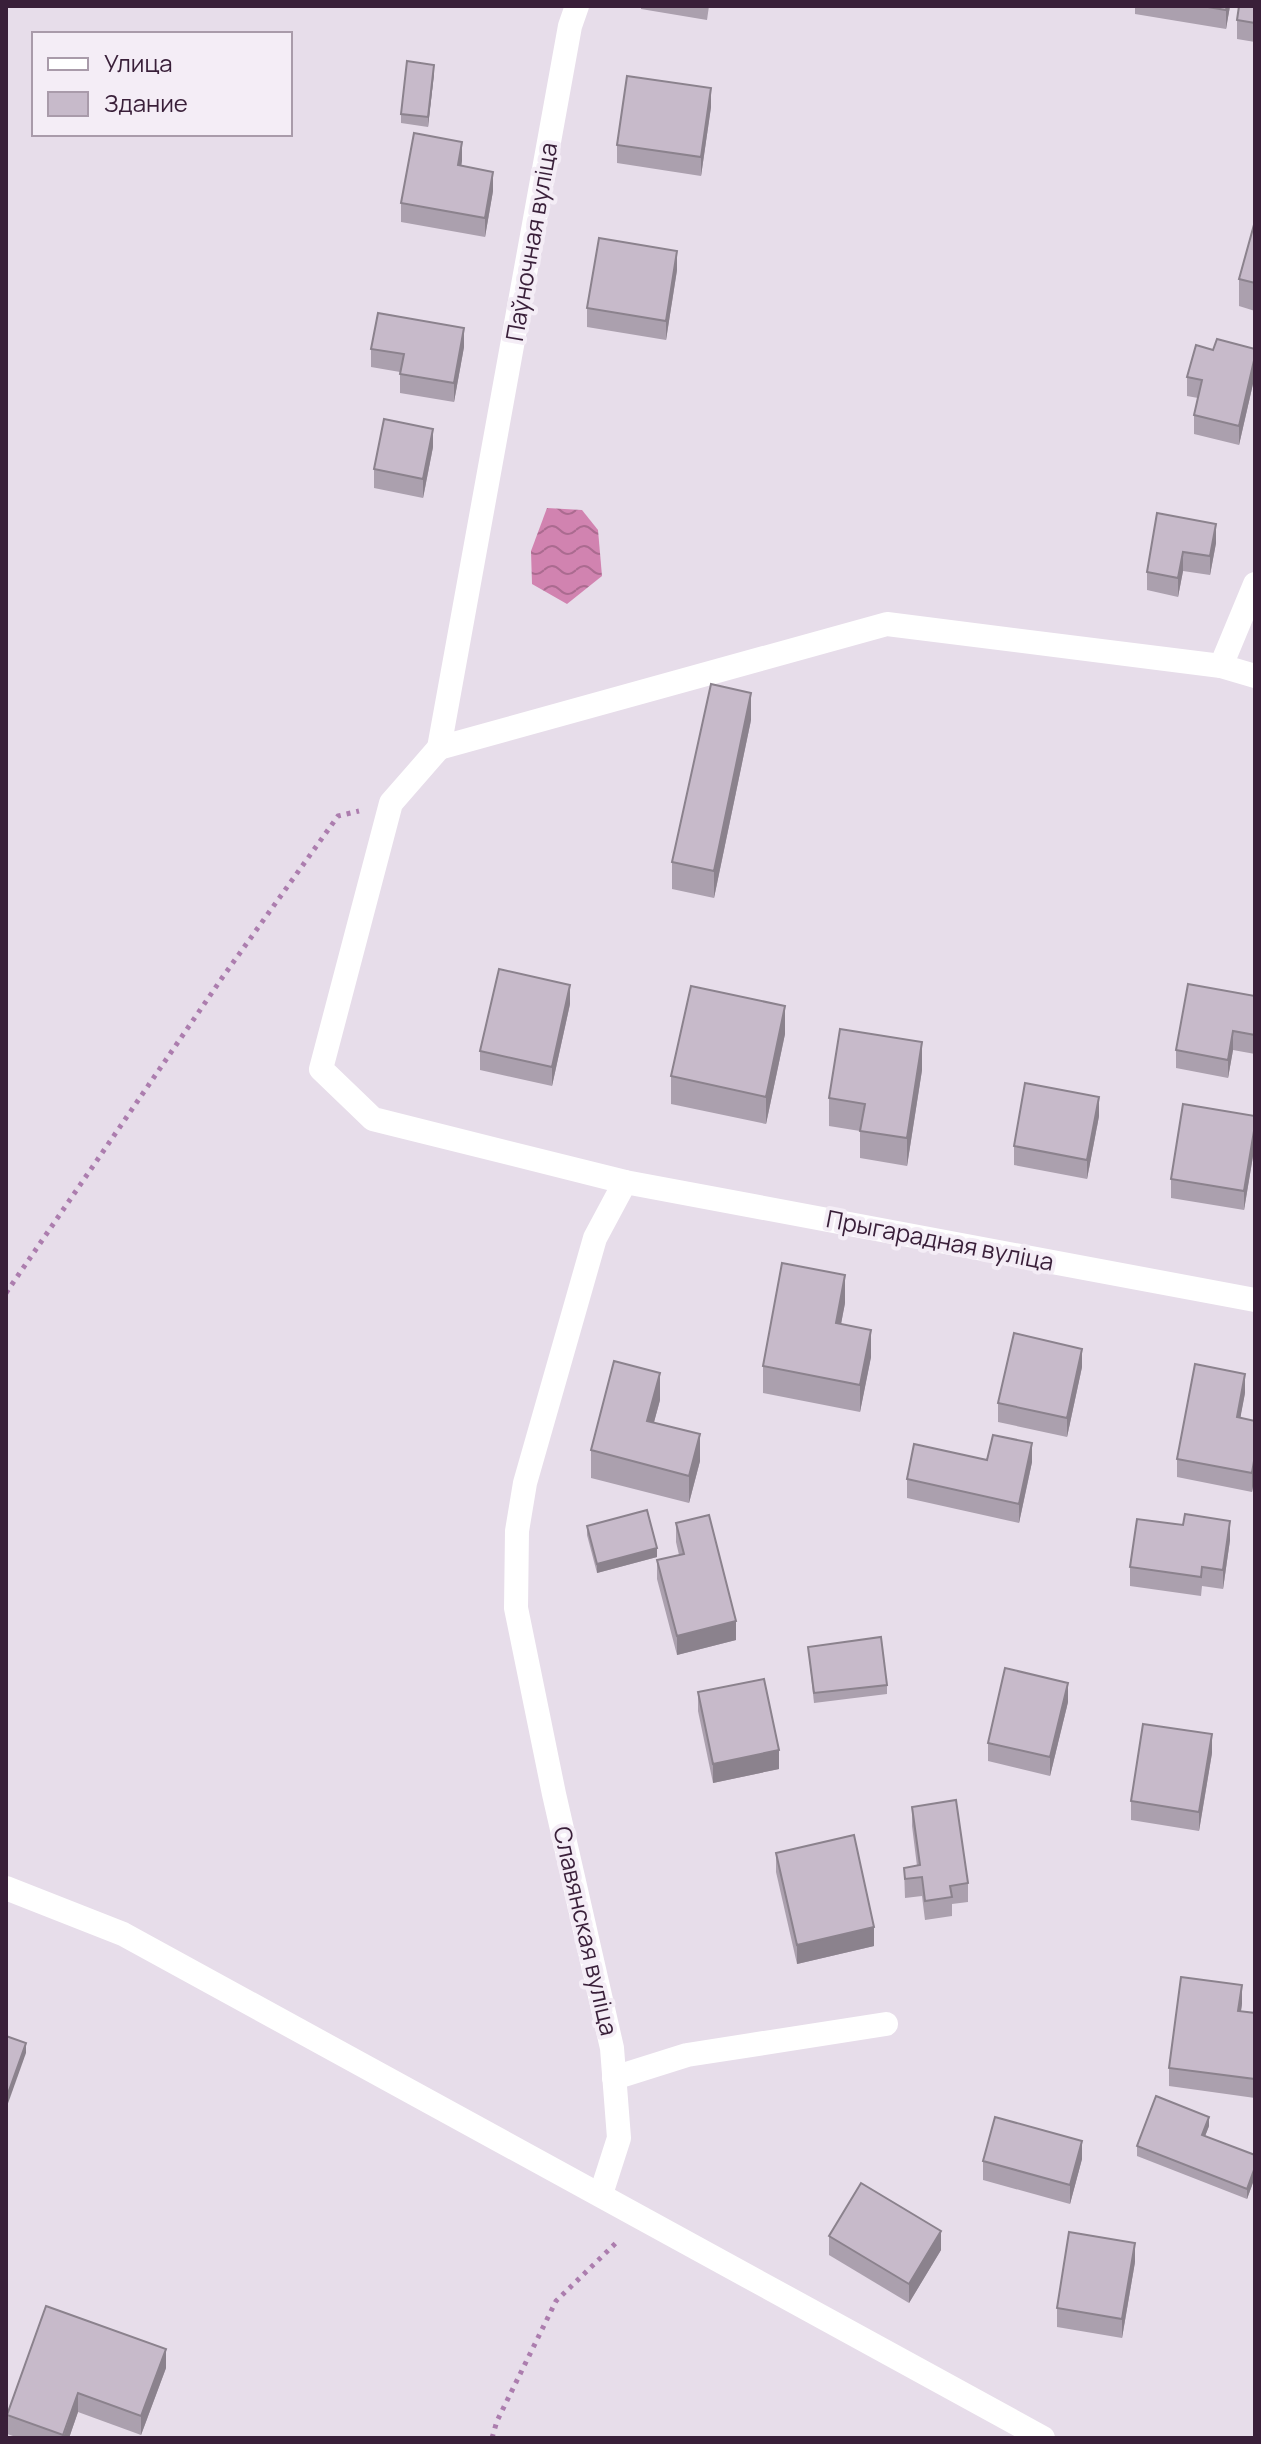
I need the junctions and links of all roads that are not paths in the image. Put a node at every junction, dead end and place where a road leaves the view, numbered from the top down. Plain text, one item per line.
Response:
1 (577, 6) edge
2 (1255, 584) edge
3 (1221, 666) junction
4 (1255, 676) edge
5 (439, 748) junction
6 (625, 1182) junction
7 (1255, 1300) edge
8 (6, 1888) edge
9 (886, 2024) dead end
10 (614, 2078) junction
11 (601, 2194) junction
12 (1043, 2438) edge

1 - 5 street, Паўночная вуліца
2 - 3 street
3 - 4 street
3 - 5 street
5 - 6 street, Прыгарадная вуліца
6 - 7 street, Прыгарадная вуліца
6 - 10 street, Славянская вуліца
8 - 11 street
9 - 10 street
10 - 11 street, Славянская вуліца
11 - 12 street

